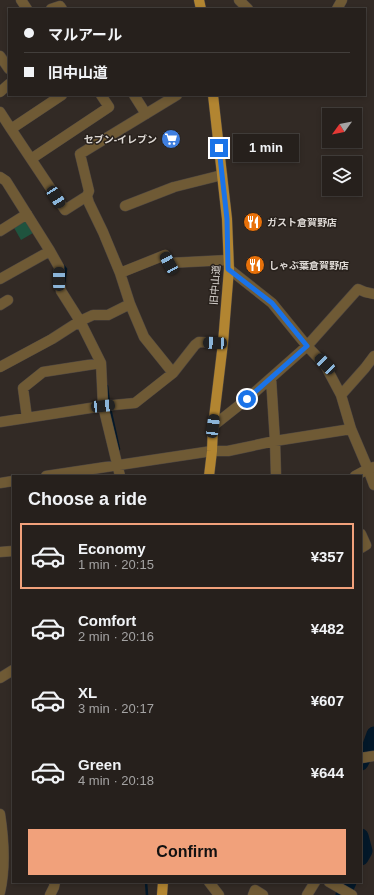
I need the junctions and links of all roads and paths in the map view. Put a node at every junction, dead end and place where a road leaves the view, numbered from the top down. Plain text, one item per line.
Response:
1 (239, 0) edge
2 (247, 8) edge
3 (0, 56) edge
4 (8, 68) edge
5 (8, 85) edge
6 (0, 92) edge
7 (60, 96) edge
8 (102, 96) edge
9 (135, 96) edge
10 (174, 96) edge
11 (213, 96) edge
12 (0, 112) edge
13 (146, 114) junction
14 (11, 129) junction
15 (31, 159) junction
16 (222, 175) junction
17 (0, 177) edge
18 (87, 196) junction
19 (125, 206) dead end
20 (26, 214) junction
21 (0, 231) edge
22 (50, 251) junction
23 (228, 265) junction
24 (120, 273) junction
25 (0, 279) edge
26 (374, 294) edge
27 (130, 304) junction
28 (80, 321) junction
29 (223, 343) junction
30 (307, 346) junction
31 (374, 356) edge
32 (100, 363) junction
33 (0, 367) edge
34 (173, 373) junction
35 (271, 378) junction
36 (341, 395) junction
37 (103, 406) junction
38 (27, 418) junction
39 (0, 422) edge
40 (213, 426) junction
41 (351, 429) junction
42 (275, 441) junction
43 (212, 451) junction
44 (371, 468) edge
45 (119, 471) edge
46 (61, 475) edge
47 (209, 475) edge
48 (276, 475) edge
49 (357, 475) edge
50 (12, 481) edge
51 (0, 482) edge
52 (374, 485) edge
53 (12, 551) edge
54 (0, 552) edge
55 (12, 671) edge
56 (0, 678) edge
57 (374, 756) edge
58 (362, 758) edge
59 (0, 814) edge
60 (8, 838) edge
61 (55, 883) edge
62 (163, 883) edge
63 (210, 883) edge
64 (314, 883) edge
65 (334, 884) edge
66 (0, 888) edge
67 (350, 894) edge
68 (50, 895) edge
69 (162, 895) edge
70 (220, 895) edge
71 (253, 895) edge
72 (263, 895) edge
73 (308, 895) edge

1 - 2 street
3 - 4 street
5 - 6 street
7 - 14 street
8 - 15 street
9 - 13 street
10 - 13 street
11 - 16 main road, 旧中山道
12 - 14 street
13 - 18 street
14 - 15 street
15 - 18 street
16 - 19 street
16 - 23 main road, 旧中山道
17 - 20 street
18 - 24 street
20 - 21 street
20 - 22 street
22 - 25 street
22 - 28 street
23 - 24 street
23 - 29 main road, 旧中山道
23 - 30 street
24 - 27 street
26 - 30 street
27 - 28 street
27 - 34 street
28 - 32 street
28 - 33 street
29 - 34 street
29 - 40 main road, 旧中山道
30 - 35 street
30 - 36 street
31 - 36 street
32 - 37 street
32 - 38 street
34 - 37 street
35 - 40 street
35 - 42 street
36 - 41 street
37 - 38 street
37 - 45 street
38 - 39 street
40 - 43 main road, 旧中山道
41 - 42 street
41 - 44 street
42 - 43 street
42 - 48 street
43 - 45 street
43 - 47 main road, 旧中山道
44 - 49 street
44 - 52 street
45 - 46 street
50 - 51 street
53 - 54 street
55 - 56 street
57 - 58 street
59 - 60 street
60 - 66 street
61 - 68 street
62 - 69 main road
63 - 70 street
64 - 73 street
65 - 67 street
71 - 72 street

